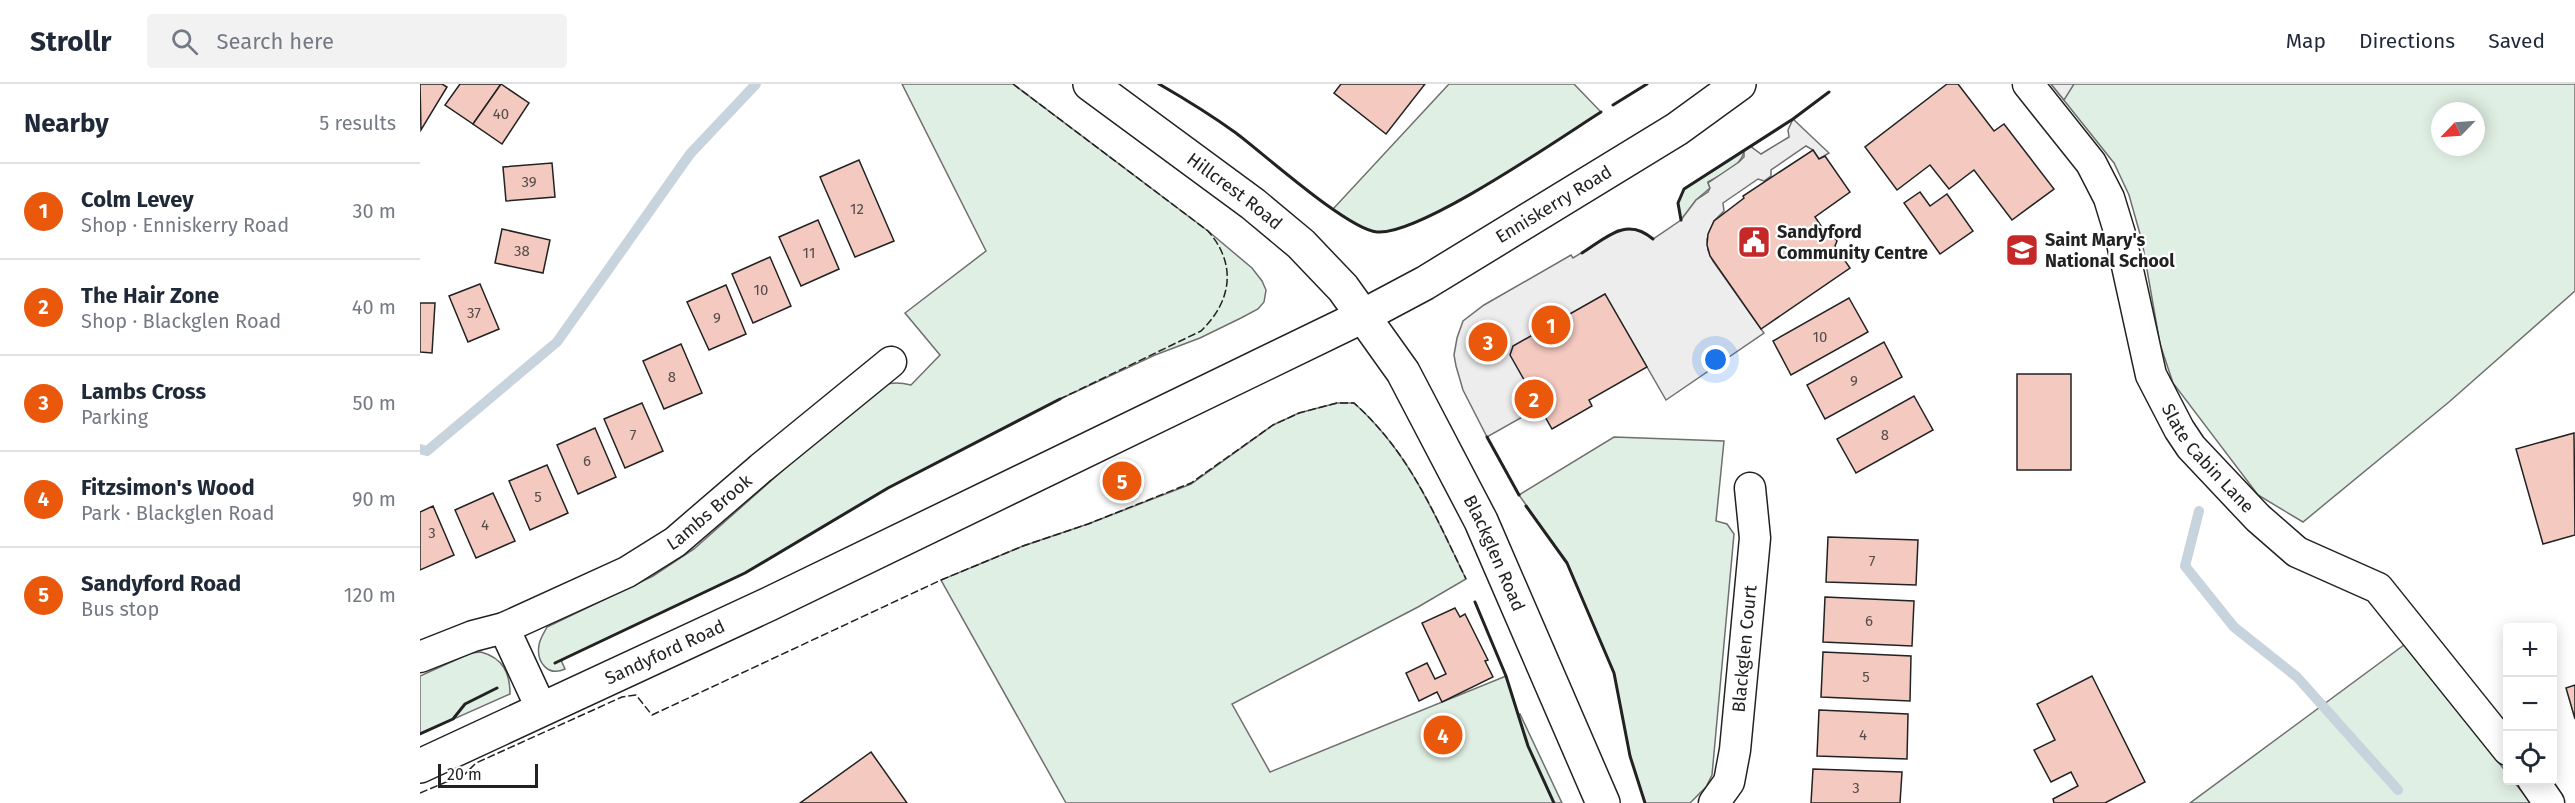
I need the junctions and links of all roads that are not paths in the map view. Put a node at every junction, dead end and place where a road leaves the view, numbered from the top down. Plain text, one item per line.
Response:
1 (1090, 84) edge
2 (1739, 84) edge
3 (2028, 84) edge
4 (1363, 316) junction
5 (891, 362) dead end
6 (1750, 488) dead end
7 (504, 628) junction
8 (420, 657) edge
9 (542, 710) junction
10 (2503, 744) edge
11 (420, 766) edge
12 (2536, 785) edge
13 (1603, 803) edge
14 (1714, 803) edge
15 (2549, 803) edge

1 - 4 main road, Hillcrest Road
2 - 4 main road, Enniskerry Road
3 - 10 street, Slate Cabin Lane
4 - 9 main road, Sandyford Road
4 - 13 main road, Blackglen Road
5 - 7 street, Lambs Brook
6 - 14 street, Blackglen Court
7 - 8 street, Lambs Brook
7 - 9 street
9 - 11 main road, Sandyford Road
12 - 15 street

